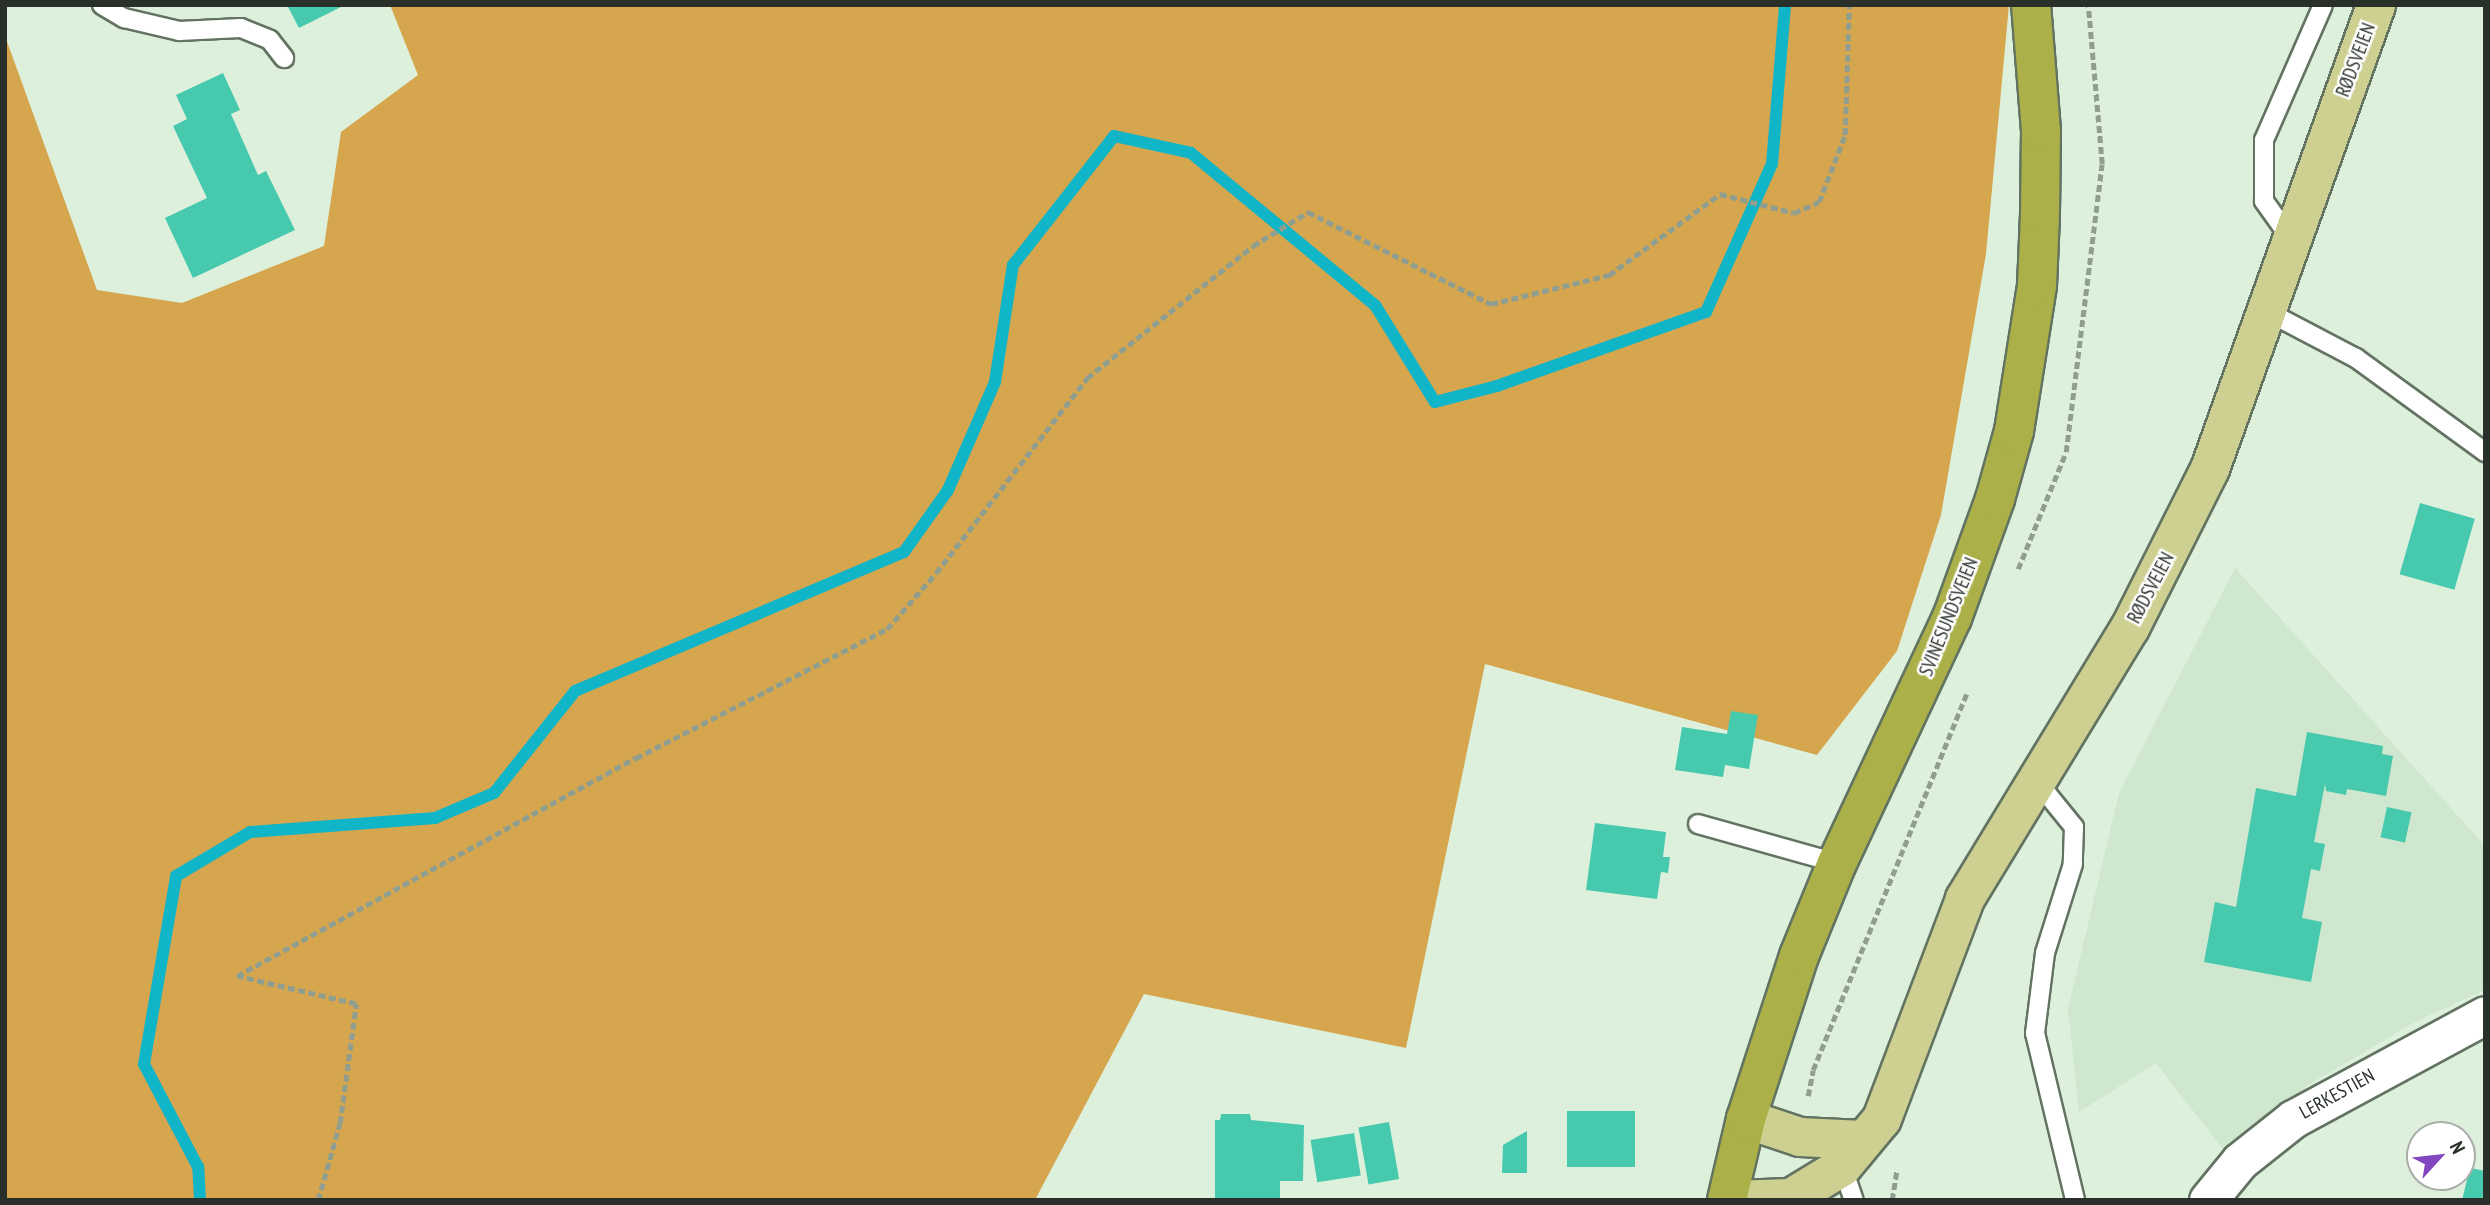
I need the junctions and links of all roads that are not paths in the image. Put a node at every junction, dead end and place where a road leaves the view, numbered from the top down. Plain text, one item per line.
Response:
1 (102, 5) edge
2 (2031, 5) edge
3 (2323, 5) edge
4 (2376, 5) edge
5 (284, 58) dead end
6 (2291, 240) junction
7 (2266, 311) junction
8 (2485, 452) edge
9 (2035, 779) junction
10 (1698, 824) dead end
11 (1837, 863) junction
12 (2485, 1015) edge
13 (1746, 1119) junction
14 (1848, 1161) edge
15 (1727, 1200) edge
16 (1733, 1200) edge
17 (2075, 1200) edge
18 (2208, 1200) edge

1 - 5 lane
2 - 11 highway, SVINESUNDSVEIEN
3 - 6 lane
4 - 6 main road, RØDSVEIEN
6 - 7 main road, RØDSVEIEN
7 - 8 lane
7 - 9 main road, RØDSVEIEN
9 - 14 main road, RØDSVEIEN
9 - 17 lane
10 - 11 lane
11 - 13 highway, SVINESUNDSVEIEN
12 - 18 street, LERKESTIEN
13 - 14 main road
13 - 15 highway, SVINESUNDSVEIEN
14 - 16 main road, RØDSVEIEN

